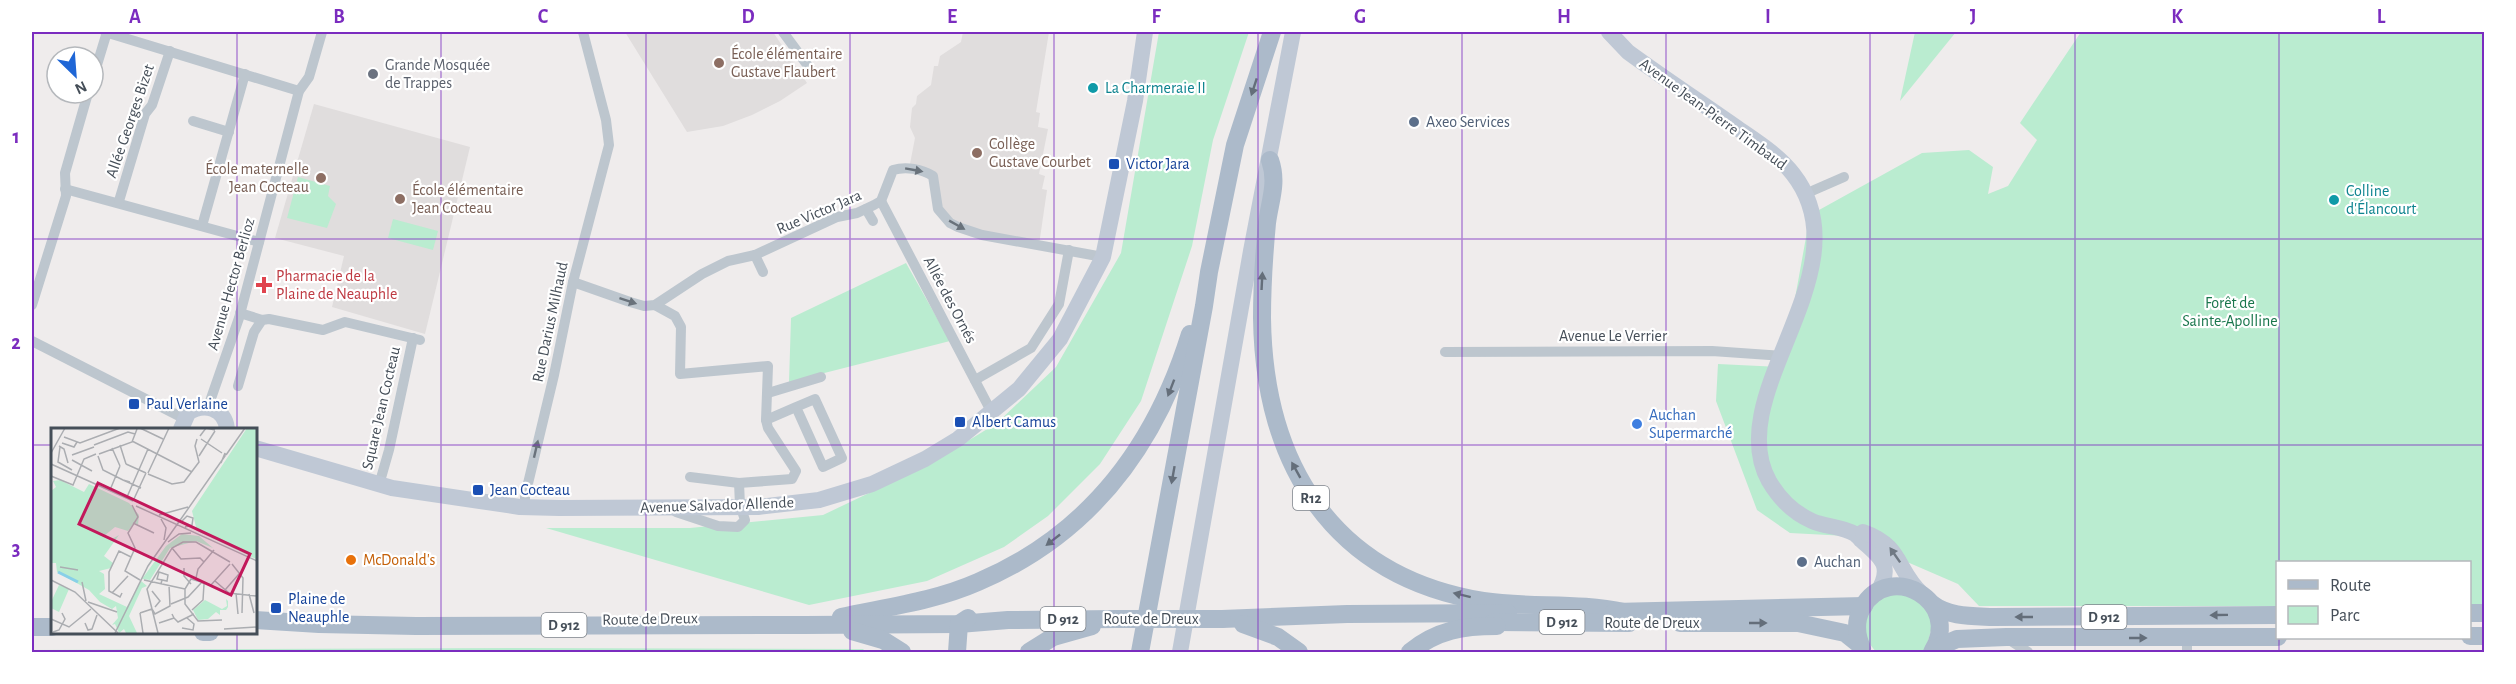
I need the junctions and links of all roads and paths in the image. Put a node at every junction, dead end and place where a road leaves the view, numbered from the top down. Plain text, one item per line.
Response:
1 (106, 32) edge
2 (322, 32) edge
3 (583, 32) edge
4 (783, 32) edge
5 (1145, 32) edge
6 (1272, 32) edge
7 (1293, 32) edge
8 (1609, 32) edge
9 (170, 51) junction
10 (811, 70) dead end
11 (245, 74) junction
12 (299, 91) junction
13 (85, 105) edge
14 (193, 121) dead end
15 (229, 132) junction
16 (1270, 160) junction
17 (1844, 177) dead end
18 (66, 189) junction
19 (1805, 194) junction
20 (119, 201) dead end
21 (881, 201) junction
22 (866, 209) junction
23 (873, 221) dead end
24 (202, 226) junction
25 (260, 242) junction
26 (1069, 250) junction
27 (755, 255) junction
28 (1103, 257) junction
29 (763, 272) dead end
30 (1209, 272) junction
31 (573, 282) junction
32 (32, 305) edge
33 (655, 305) junction
34 (240, 314) junction
35 (262, 320) junction
36 (32, 341) edge
37 (1445, 352) dead end
38 (1782, 356) junction
39 (220, 371) junction
40 (821, 377) dead end
41 (975, 380) junction
42 (768, 393) junction
43 (208, 406) junction
44 (796, 407) junction
45 (992, 413) junction
46 (766, 420) junction
47 (182, 424) edge
48 (227, 428) edge
49 (256, 448) edge
50 (690, 477) dead end
51 (739, 483) junction
52 (379, 485) junction
53 (740, 505) junction
54 (525, 507) junction
55 (1857, 535) junction
56 (1877, 593) junction
57 (1927, 599) junction
58 (1864, 606) junction
59 (256, 610) edge
60 (1624, 612) junction
61 (2276, 615) edge
62 (976, 616) junction
63 (840, 617) junction
64 (1258, 618) junction
65 (1117, 619) junction
66 (1230, 619) junction
67 (32, 620) edge
68 (51, 620) edge
69 (256, 620) edge
70 (1008, 620) junction
71 (1545, 622) junction
72 (959, 624) junction
73 (805, 625) junction
74 (32, 627) edge
75 (51, 627) edge
76 (2276, 637) edge
77 (2006, 638) junction
78 (2187, 645) edge
79 (1863, 649) edge
80 (1933, 651) edge
81 (902, 652) edge
82 (957, 652) edge
83 (1029, 652) edge
84 (1140, 652) edge
85 (1180, 652) edge
86 (1299, 652) edge
87 (1410, 652) edge
88 (2028, 652) edge

1 - 9 street
2 - 12 street, Avenue Hector Berlioz
3 - 31 street, Rue Darius Milhaud
4 - 10 street
5 - 28 street, Avenue Salvador Allende
6 -> 30 main road
7 - 16 street, R12
8 - 19 street, Avenue Jean-Pierre Timbaud
9 - 11 street
9 - 20 street, Allée Georges Bizet
11 - 12 street
11 - 15 street
12 - 25 street, Avenue Hector Berlioz
13 - 18 street
14 - 15 street
15 - 24 street
60 -> 16 main road, R12
16 - 85 street, R12
17 - 19 street
18 - 24 street
18 - 32 street
19 - 38 street, Avenue Jean-Pierre Timbaud
21 - 22 street, Rue Victor Jara
21 -> 26 street, Rue Victor Jara
21 - 41 street, Allée des Ornés
22 - 23 street
22 - 27 street, Rue Victor Jara
24 - 25 street
25 - 34 street, Avenue Hector Berlioz
26 - 28 street, Rue Victor Jara
26 - 41 street
27 - 29 street
27 - 33 street, Rue Victor Jara
28 - 45 street, Avenue Salvador Allende
30 -> 63 main road
30 -> 84 main road
31 -> 33 street
54 -> 31 street, Rue Darius Milhaud
33 - 42 street
34 - 35 street
34 - 39 street, Avenue Hector Berlioz
35 - 39 street
35 - 52 street, Square Jean Cocteau
36 - 47 street
37 - 38 street, Avenue Le Verrier
38 - 55 street, Avenue Jean-Pierre Timbaud
39 - 43 street, Avenue Hector Berlioz
40 - 42 street
41 - 45 street, Allée des Ornés
42 - 46 street
43 - 47 street
43 - 48 street
44 - 44 street
44 - 46 street
45 - 53 street, Avenue Salvador Allende
46 - 51 street
49 - 52 street, Avenue Salvador Allende
50 - 51 street
51 - 53 street
52 - 54 street, Avenue Salvador Allende
53 - 54 street, Avenue Salvador Allende
55 - 56 street, Avenue Jean-Pierre Timbaud
57 -> 55 street, Avenue Jean-Pierre Timbaud
56 - 57 main road
56 - 58 main road
61 -> 57 main road, D 912
57 - 80 main road
58 - 60 main road, Route de Dreux / D 912
58 - 79 main road
59 - 63 main road, Route de Dreux / D 912
60 - 64 main road, Route de Dreux / D 912
62 - 63 main road, Route de Dreux / D 912
62 - 70 main road, Route de Dreux / D 912
62 - 72 main road
64 - 66 main road, Route de Dreux / D 912
64 - 71 main road, Route de Dreux / D 912
65 - 66 main road, Route de Dreux / D 912, bridge
65 - 70 main road, Route de Dreux / D 912
65 - 83 main road
66 - 86 main road
67 - 68 main road
69 - 73 main road, Route de Dreux / D 912
70 - 72 main road, Route de Dreux / D 912
71 -> 79 main road, Route de Dreux / D 912
71 - 87 main road
72 - 73 main road, Route de Dreux / D 912
72 - 82 main road
73 - 81 main road
74 - 75 main road
76 - 78 main road, D 912
77 -> 78 main road, D 912
77 - 80 main road, D 912
77 - 88 street

